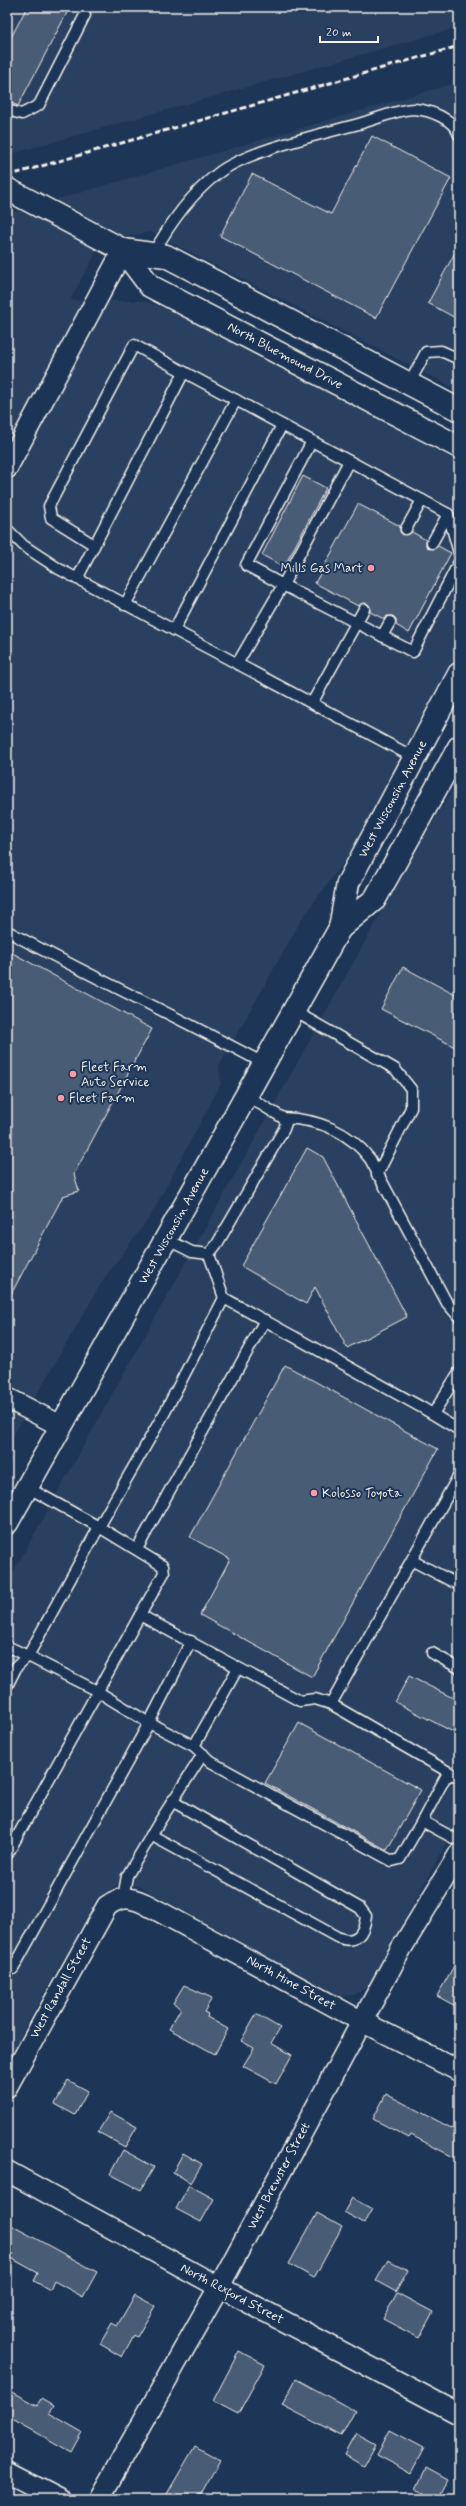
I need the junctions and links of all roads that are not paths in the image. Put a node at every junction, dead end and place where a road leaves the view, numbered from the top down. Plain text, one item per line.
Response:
1 (85, 15) dead end
2 (7, 110) edge
3 (459, 135) edge
4 (7, 189) edge
5 (123, 250) junction
6 (153, 254) junction
7 (459, 359) edge
8 (184, 372) junction
9 (409, 384) junction
10 (236, 400) junction
11 (459, 410) edge
12 (282, 425) junction
13 (312, 441) junction
14 (459, 447) edge
15 (349, 461) junction
16 (7, 468) edge
17 (422, 500) junction
18 (448, 514) junction
19 (7, 529) edge
20 (406, 529) dead end
21 (432, 543) dead end
22 (94, 546) junction
23 (459, 553) edge
24 (459, 562) edge
25 (77, 579) junction
26 (283, 585) junction
27 (125, 605) junction
28 (364, 608) dead end
29 (390, 622) dead end
30 (356, 623) junction
31 (174, 630) junction
32 (382, 636) junction
33 (237, 664) junction
34 (459, 674) edge
35 (312, 703) junction
36 (458, 752) edge
37 (415, 758) junction
38 (340, 928) junction
39 (7, 931) edge
40 (294, 1011) junction
41 (265, 1064) junction
42 (247, 1096) junction
43 (284, 1118) junction
44 (377, 1175) junction
45 (166, 1238) junction
46 (209, 1254) junction
47 (224, 1298) junction
48 (459, 1317) edge
49 (265, 1320) junction
50 (459, 1372) edge
51 (7, 1398) edge
52 (433, 1414) junction
53 (61, 1426) junction
54 (459, 1430) edge
55 (459, 1475) edge
56 (27, 1487) junction
57 (7, 1523) edge
58 (99, 1527) junction
59 (137, 1549) junction
60 (413, 1561) junction
61 (459, 1585) edge
62 (140, 1615) junction
63 (191, 1641) junction
64 (7, 1646) edge
65 (432, 1653) dead end
66 (28, 1656) junction
67 (238, 1668) junction
68 (459, 1668) edge
69 (7, 1686) edge
70 (97, 1692) junction
71 (331, 1704) junction
72 (149, 1723) junction
73 (194, 1746) junction
74 (203, 1754) junction
75 (456, 1776) edge
76 (172, 1801) junction
77 (422, 1821) junction
78 (151, 1835) junction
79 (459, 1841) edge
80 (459, 1854) edge
81 (7, 1855) edge
82 (123, 1898) junction
83 (7, 1965) edge
84 (361, 2021) junction
85 (459, 2072) edge
86 (10, 2076) edge
87 (7, 2171) edge
88 (219, 2287) junction
89 (459, 2414) edge
90 (7, 2472) edge
91 (59, 2499) edge
92 (99, 2499) edge

1 - 2 lane
3 - 6 lane
4 - 5 main road, North Bluemound Drive
5 - 6 main road, North Bluemound Drive
5 - 14 main road, North Bluemound Drive
5 - 16 street
6 - 9 main road, North Bluemound Drive
7 - 9 lane
8 - 10 lane
8 - 22 lane
8 - 22 lane
9 - 11 main road, North Bluemound Drive
10 - 12 lane
10 - 27 lane
12 - 13 lane
12 - 31 lane
13 - 15 lane
13 - 26 lane
15 - 17 lane
15 - 26 lane
17 - 18 lane
17 - 20 lane
18 - 21 lane
18 - 23 lane
19 - 25 lane
22 - 25 lane
24 - 32 lane
25 - 27 lane
26 - 30 lane
26 - 33 lane
27 - 31 lane
28 - 30 lane
29 - 32 lane
30 - 32 lane
30 - 35 lane
31 - 33 lane
33 - 35 lane
34 - 37 main road, West Wisconsin Avenue
35 - 37 lane
36 - 38 main road, West Wisconsin Avenue
37 - 38 main road, West Wisconsin Avenue
38 - 40 main road, West Wisconsin Avenue
39 - 41 lane
40 - 41 main road, West Wisconsin Avenue
40 - 44 lane
41 - 42 main road, West Wisconsin Avenue
42 - 43 lane
42 - 45 main road, West Wisconsin Avenue
43 - 44 lane
43 - 46 lane
44 - 48 lane
45 - 46 lane
45 - 53 main road, West Wisconsin Avenue
46 - 47 lane
47 - 49 lane
47 - 58 lane
49 - 52 lane
49 - 59 lane
50 - 52 lane
51 - 53 street
52 - 54 lane
53 - 56 main road, West Wisconsin Avenue
55 - 60 lane
56 - 57 main road, West Wisconsin Avenue
56 - 58 lane
58 - 59 lane
58 - 66 lane
59 - 62 lane
60 - 61 lane
60 - 71 lane
62 - 63 lane
62 - 70 lane
63 - 67 lane
63 - 72 lane
64 - 66 lane
65 - 68 lane
66 - 69 lane
66 - 70 lane
67 - 71 lane
67 - 73 lane
70 - 72 lane
70 - 81 lane
71 - 75 lane
72 - 73 lane
72 - 83 lane
73 - 74 lane
74 - 76 lane
74 - 77 lane
75 - 77 lane
76 - 78 lane
76 - 78 lane
77 - 79 lane
78 - 82 lane
80 - 84 street, West Brewster Street
82 - 84 street, North Hine Street
82 - 86 street, West Randall Street
84 - 85 street, North Hine Street
84 - 88 street, West Brewster Street
87 - 88 street, North Rexford Street
88 - 89 street, North Rexford Street
88 - 92 street, West Brewster Street
90 - 91 street

